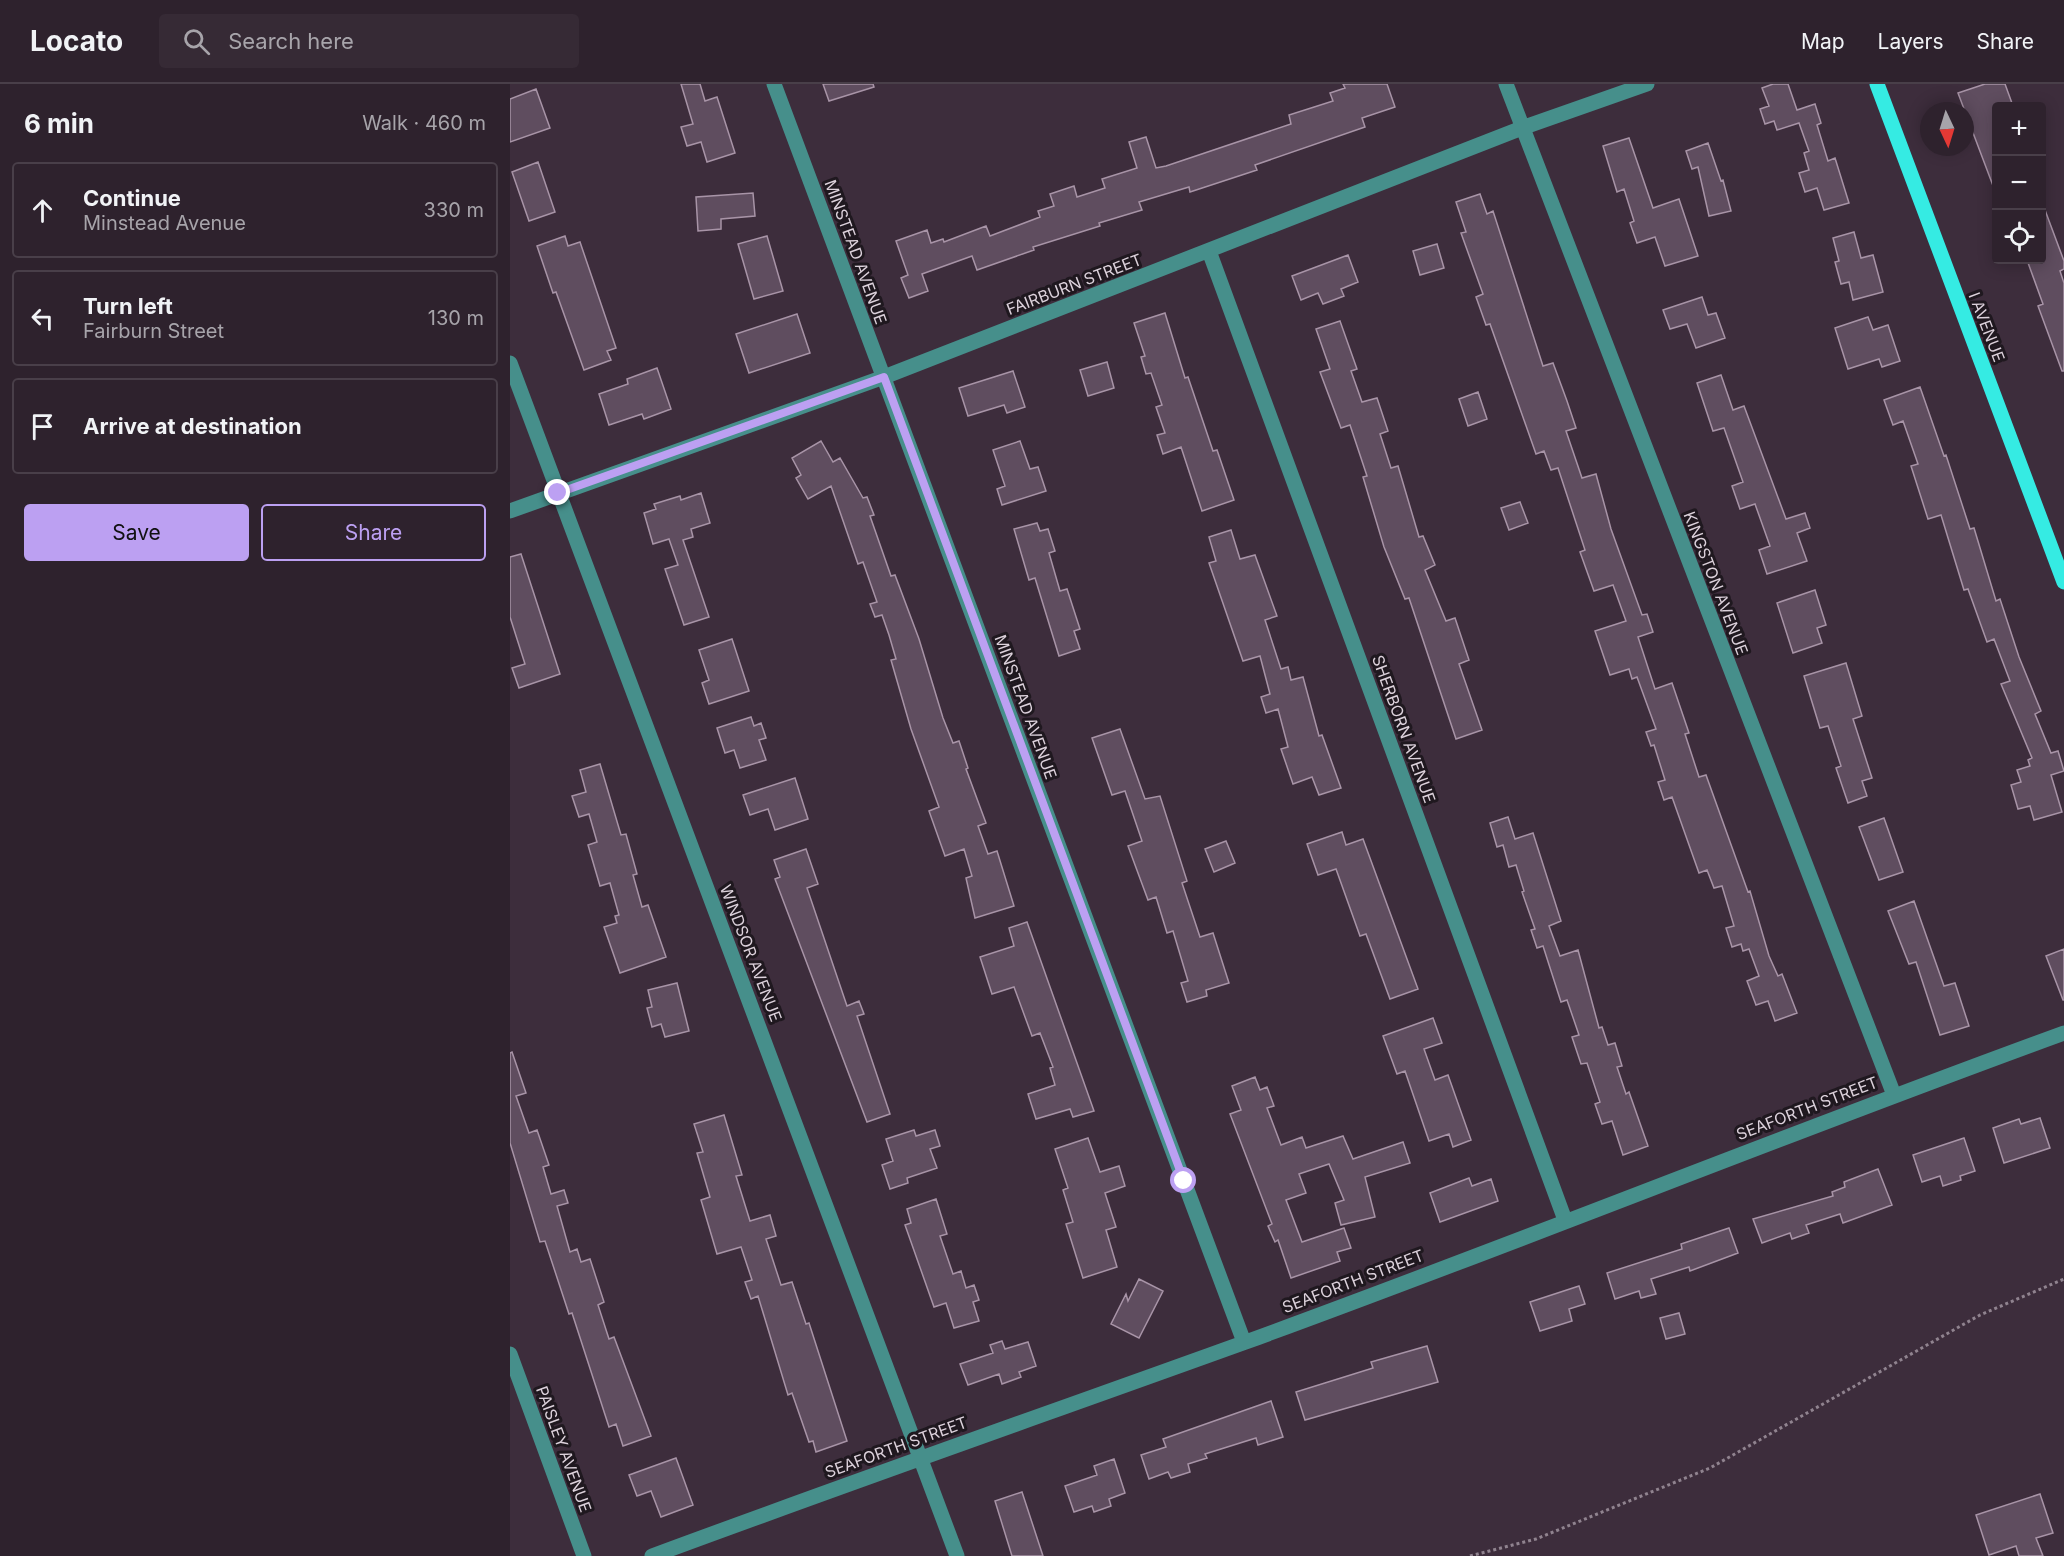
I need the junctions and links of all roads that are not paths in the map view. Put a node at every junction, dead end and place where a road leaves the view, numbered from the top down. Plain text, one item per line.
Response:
1 (774, 84) edge
2 (1506, 84) edge
3 (1647, 84) edge
4 (1877, 84) edge
5 (1522, 128) junction
6 (1209, 251) junction
7 (510, 363) edge
8 (884, 377) junction
9 (558, 493) junction
10 (510, 511) edge
11 (2064, 582) edge
12 (2064, 1033) edge
13 (1894, 1095) junction
14 (1565, 1220) junction
15 (1244, 1342) junction
16 (510, 1354) edge
17 (920, 1456) junction
18 (584, 1556) edge
19 (652, 1556) edge
20 (957, 1556) edge

1 - 8 street, MINSTEAD AVENUE
2 - 5 street, KINGSTON AVENUE
3 - 5 street, FAIRBURN STREET
4 - 11 main road, I AVENUE
5 - 6 street, FAIRBURN STREET
5 - 13 street, KINGSTON AVENUE
6 - 8 street, FAIRBURN STREET
6 - 14 street, SHERBORN AVENUE
7 - 9 street, WINDSOR AVENUE
8 - 9 street, FAIRBURN STREET
8 - 15 street, MINSTEAD AVENUE
9 - 10 street, FAIRBURN STREET
9 - 17 street, WINDSOR AVENUE
12 - 13 street, SEAFORTH STREET
13 - 14 street, SEAFORTH STREET
14 - 15 street, SEAFORTH STREET
15 - 17 street, SEAFORTH STREET
16 - 18 street, PAISLEY AVENUE
17 - 19 street, SEAFORTH STREET
17 - 20 street, WINDSOR AVENUE

